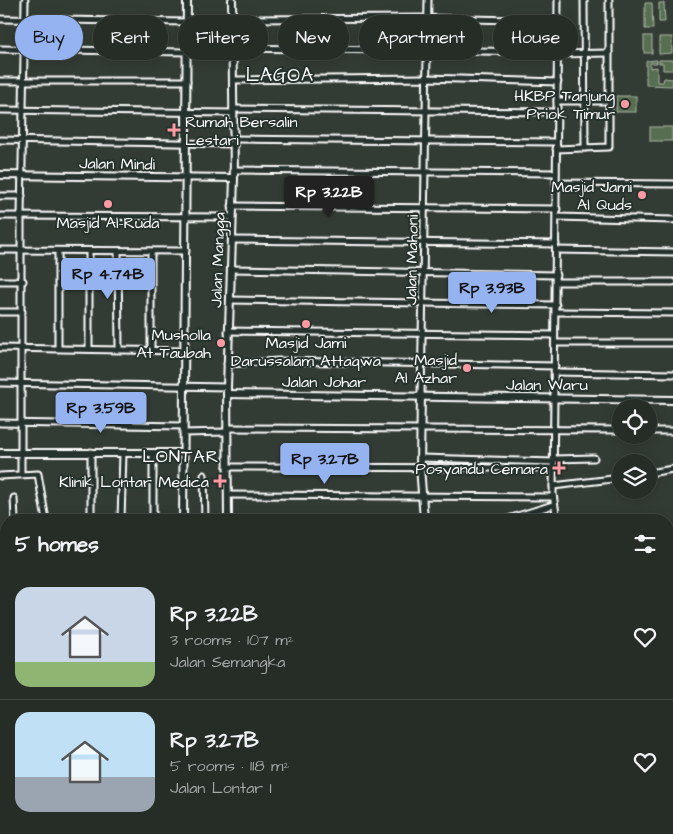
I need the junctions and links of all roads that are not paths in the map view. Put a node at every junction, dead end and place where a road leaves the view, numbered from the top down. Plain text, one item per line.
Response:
1 (25, 0) edge
2 (186, 0) edge
3 (232, 0) edge
4 (428, 0) edge
5 (558, 0) edge
6 (584, 0) edge
7 (609, 0) edge
8 (25, 15) edge
9 (187, 15) edge
10 (232, 15) edge
11 (428, 15) edge
12 (558, 15) edge
13 (359, 18) edge
14 (0, 19) edge
15 (15, 19) edge
16 (268, 19) edge
17 (83, 20) edge
18 (178, 22) edge
19 (268, 48) edge
20 (0, 49) edge
21 (15, 49) edge
22 (359, 49) edge
23 (83, 50) edge
24 (178, 52) edge
25 (578, 53) edge
26 (584, 53) junction
27 (609, 53) junction
28 (24, 60) edge
29 (187, 60) edge
30 (233, 60) edge
31 (428, 60) edge
32 (557, 60) edge
33 (427, 78) junction
34 (233, 80) junction
35 (0, 81) edge
36 (24, 81) junction
37 (187, 81) junction
38 (558, 82) junction
39 (557, 101) junction
40 (608, 101) junction
41 (584, 102) junction
42 (0, 110) edge
43 (23, 111) junction
44 (233, 111) junction
45 (426, 111) junction
46 (556, 112) junction
47 (187, 113) junction
48 (0, 140) edge
49 (22, 140) junction
50 (233, 141) junction
51 (426, 141) junction
52 (556, 142) junction
53 (187, 144) junction
54 (556, 148) junction
55 (585, 148) junction
56 (233, 170) junction
57 (426, 172) junction
58 (556, 173) junction
59 (0, 175) edge
60 (22, 175) junction
61 (234, 178) junction
62 (187, 179) junction
63 (556, 183) junction
64 (673, 184) edge
65 (0, 196) edge
66 (22, 196) junction
67 (232, 206) junction
68 (426, 209) junction
69 (556, 209) junction
70 (0, 216) edge
71 (22, 216) junction
72 (186, 217) junction
73 (232, 217) junction
74 (557, 217) junction
75 (673, 220) edge
76 (232, 240) junction
77 (423, 244) junction
78 (557, 248) junction
79 (0, 250) edge
80 (23, 250) junction
81 (58, 251) junction
82 (89, 251) junction
83 (118, 251) junction
84 (186, 251) junction
85 (151, 252) junction
86 (673, 252) edge
87 (231, 269) junction
88 (424, 273) junction
89 (556, 275) junction
90 (0, 281) edge
91 (23, 281) junction
92 (558, 282) junction
93 (673, 282) edge
94 (230, 300) junction
95 (423, 303) junction
96 (556, 305) junction
97 (558, 311) junction
98 (0, 312) edge
99 (22, 312) junction
100 (673, 313) edge
101 (228, 331) junction
102 (423, 334) junction
103 (554, 335) junction
104 (555, 342) junction
105 (673, 343) edge
106 (0, 348) edge
107 (22, 348) junction
108 (58, 348) junction
109 (89, 348) junction
110 (119, 349) junction
111 (151, 349) junction
112 (184, 351) junction
113 (227, 364) junction
114 (422, 364) junction
115 (555, 366) junction
116 (555, 372) junction
117 (673, 374) edge
118 (0, 383) edge
119 (21, 384) junction
120 (184, 384) junction
121 (227, 386) junction
122 (227, 394) junction
123 (421, 396) junction
124 (555, 398) junction
125 (673, 400) edge
126 (0, 423) edge
127 (21, 423) junction
128 (421, 428) junction
129 (554, 429) junction
130 (183, 430) junction
131 (227, 430) junction
132 (612, 430) edge
133 (657, 431) edge
134 (673, 431) edge
135 (91, 452) junction
136 (0, 453) edge
137 (21, 453) junction
138 (123, 453) junction
139 (153, 453) junction
140 (183, 453) junction
141 (421, 458) junction
142 (594, 458) dead end
143 (554, 463) junction
144 (420, 466) junction
145 (227, 467) junction
146 (673, 469) edge
147 (657, 472) edge
148 (21, 474) junction
149 (204, 475) dead end
150 (0, 476) edge
151 (612, 479) edge
152 (553, 486) junction
153 (228, 495) junction
154 (422, 495) junction
155 (553, 497) junction
156 (14, 498) dead end
157 (553, 505) junction
158 (15, 514) edge
159 (45, 514) edge
160 (91, 514) edge
161 (121, 514) edge
162 (152, 514) edge
163 (183, 514) edge
164 (205, 514) edge
165 (228, 514) edge
166 (424, 514) edge
167 (524, 514) edge
168 (555, 514) edge

1 - 8 street
2 - 9 street
3 - 10 street, Jalan Mangga
4 - 11 street, Jalan Mahoni
5 - 12 street
6 - 26 street
7 - 27 street
13 - 16 street
14 - 15 street
17 - 18 street
19 - 22 street
20 - 21 street
23 - 24 street
25 - 26 street
26 - 27 street
26 - 41 street
27 - 40 street
28 - 36 street
29 - 37 street
30 - 34 street, Jalan Mangga
31 - 33 street, Jalan Mahoni
32 - 38 street
33 - 34 street
33 - 38 street
33 - 45 street, Jalan Mahoni
34 - 44 street, Jalan Mangga
35 - 36 street
36 - 37 street
36 - 43 street
37 - 47 street
38 - 39 street
39 - 41 street
39 - 46 street
40 - 41 street
40 - 55 street
41 - 55 street
42 - 43 street
43 - 47 street
43 - 49 street
44 - 45 street
44 - 47 street
44 - 50 street, Jalan Mangga
45 - 46 street
45 - 51 street, Jalan Mahoni
46 - 52 street
47 - 53 street
48 - 49 street
49 - 53 street
49 - 60 street
50 - 51 street
50 - 53 street
50 - 56 street, Jalan Mangga
51 - 52 street
51 - 57 street, Jalan Mahoni
52 - 54 street
53 - 62 street
54 - 55 street
54 - 58 street
56 - 57 street
56 - 61 street, Jalan Mangga
57 - 58 street
57 - 68 street, Jalan Mahoni
58 - 63 street
59 - 60 street, Jalan Mindi
60 - 62 street, Jalan Mindi
60 - 66 street
61 - 62 street, Jalan Mindi
61 - 67 street, Jalan Mangga
62 - 72 street
63 - 64 street
63 - 69 street
65 - 66 street
66 - 71 street
67 - 68 street
67 - 73 street, Jalan Mangga
68 - 69 street
68 - 77 street, Jalan Mahoni
69 - 74 street
70 - 71 street
71 - 72 street
71 - 80 street
72 - 73 street
72 - 84 street
73 - 76 street, Jalan Mangga
74 - 75 street
74 - 78 street
76 - 77 street
76 - 87 street, Jalan Mangga
77 - 78 street
77 - 88 street, Jalan Mahoni
78 - 86 street
78 - 89 street
79 - 80 street
80 - 81 street
80 - 91 street
81 - 82 street
81 - 108 street
82 - 83 street
82 - 109 street
83 - 85 street
83 - 110 street
84 - 85 street
84 - 112 street
85 - 111 street
87 - 88 street
87 - 94 street, Jalan Mangga
88 - 89 street
88 - 95 street, Jalan Mahoni
89 - 92 street
90 - 91 street
91 - 99 street
92 - 93 street
92 - 96 street
94 - 95 street
94 - 101 street, Jalan Mangga
95 - 96 street
95 - 102 street, Jalan Mahoni
96 - 97 street
97 - 100 street
97 - 103 street
98 - 99 street
99 - 107 street
101 - 102 street
101 - 113 street, Jalan Mangga
102 - 103 street
102 - 114 street, Jalan Mahoni
103 - 104 street
104 - 105 street
104 - 115 street
106 - 107 street
107 - 108 street
107 - 119 street
108 - 109 street
109 - 110 street
110 - 111 street
111 - 112 street
112 - 120 street
113 - 114 street
113 - 121 street, Jalan Mangga
114 - 115 street
114 - 123 street, Jalan Mahoni
115 - 116 street
116 - 117 street
116 - 124 street
118 - 119 street
119 - 120 street
119 - 127 street
120 - 121 street
120 - 130 street
121 - 122 street, Jalan Mangga
122 - 123 street, Jalan Johar
122 - 131 street, Jalan Mangga
123 - 124 street, Jalan Waru
123 - 128 street, Jalan Mahoni
124 - 125 street, Jalan Waru
124 - 129 street
126 - 127 street
127 - 130 street
127 - 137 street
128 - 129 street
128 - 131 street
128 - 141 street, Jalan Mahoni
129 - 132 street
129 - 143 street
130 - 131 street
130 - 140 street
131 - 145 street, Jalan Mangga
133 - 134 street
135 - 137 street
135 - 138 street
135 - 160 street
136 - 137 street
137 - 148 street
138 - 139 street
138 - 161 street
139 - 140 street
139 - 162 street
140 - 163 street
141 - 143 street
141 - 144 street, Jalan Mahoni
142 - 143 street
143 - 144 street
143 - 152 street
144 - 145 street
144 - 154 street, Jalan Mahoni
145 - 153 street, Jalan Mangga
146 - 147 street
148 - 150 street
148 - 159 street
149 - 164 street
151 - 152 street
152 - 155 street
153 - 154 street
153 - 165 street, Jalan Mangga
154 - 155 street
154 - 166 street, Jalan Mahoni
155 - 157 street
156 - 158 street
157 - 167 street
157 - 168 street

